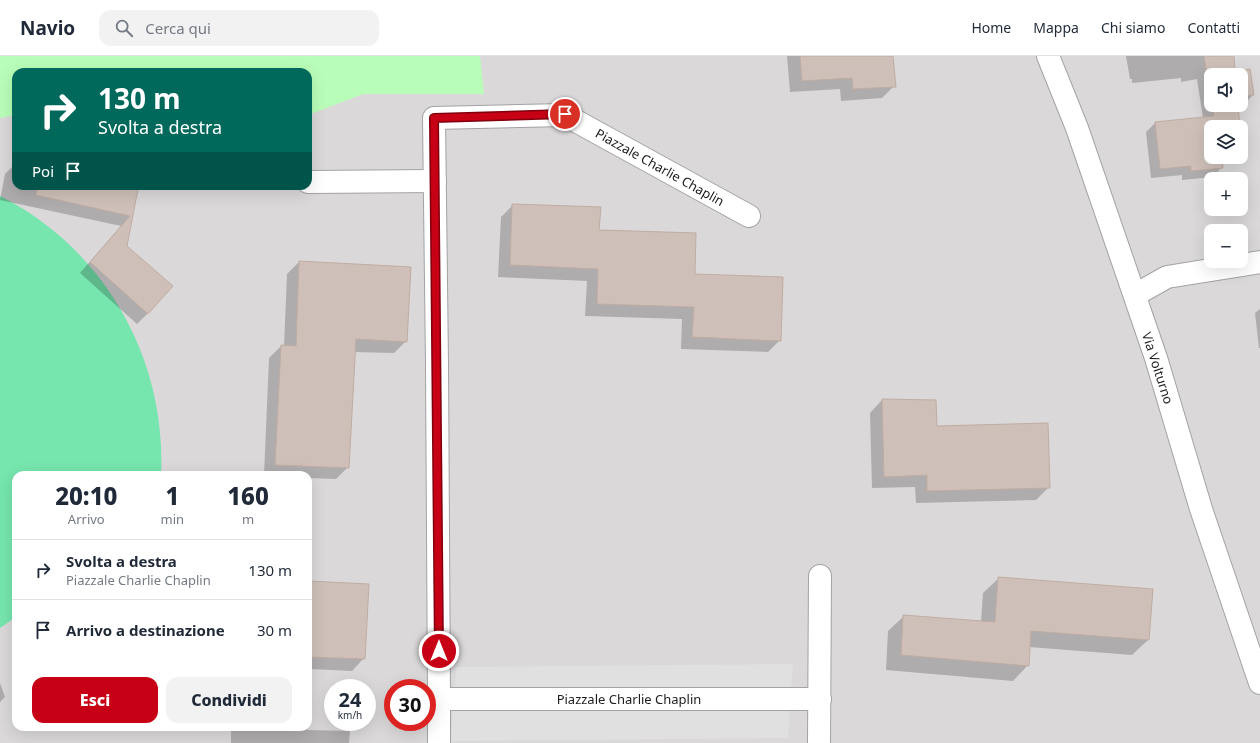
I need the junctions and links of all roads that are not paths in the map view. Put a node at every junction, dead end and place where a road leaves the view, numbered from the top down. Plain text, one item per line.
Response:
1 (1048, 56) edge
2 (435, 181) junction
3 (312, 182) edge
4 (749, 216) dead end
5 (1260, 262) edge
6 (1135, 295) junction
7 (820, 576) dead end
8 (1260, 683) edge
9 (439, 699) junction
10 (820, 699) junction
11 (439, 743) edge
12 (819, 743) edge

1 - 6 street, Via Volturno
2 - 3 street
2 - 4 street, Piazzale Charlie Chaplin
2 - 9 street, Piazzale Charlie Chaplin
5 - 6 street
6 - 8 street, Via Volturno
7 - 10 street
9 - 10 street, Piazzale Charlie Chaplin
9 - 11 street, Piazzale Charlie Chaplin
10 - 12 street

